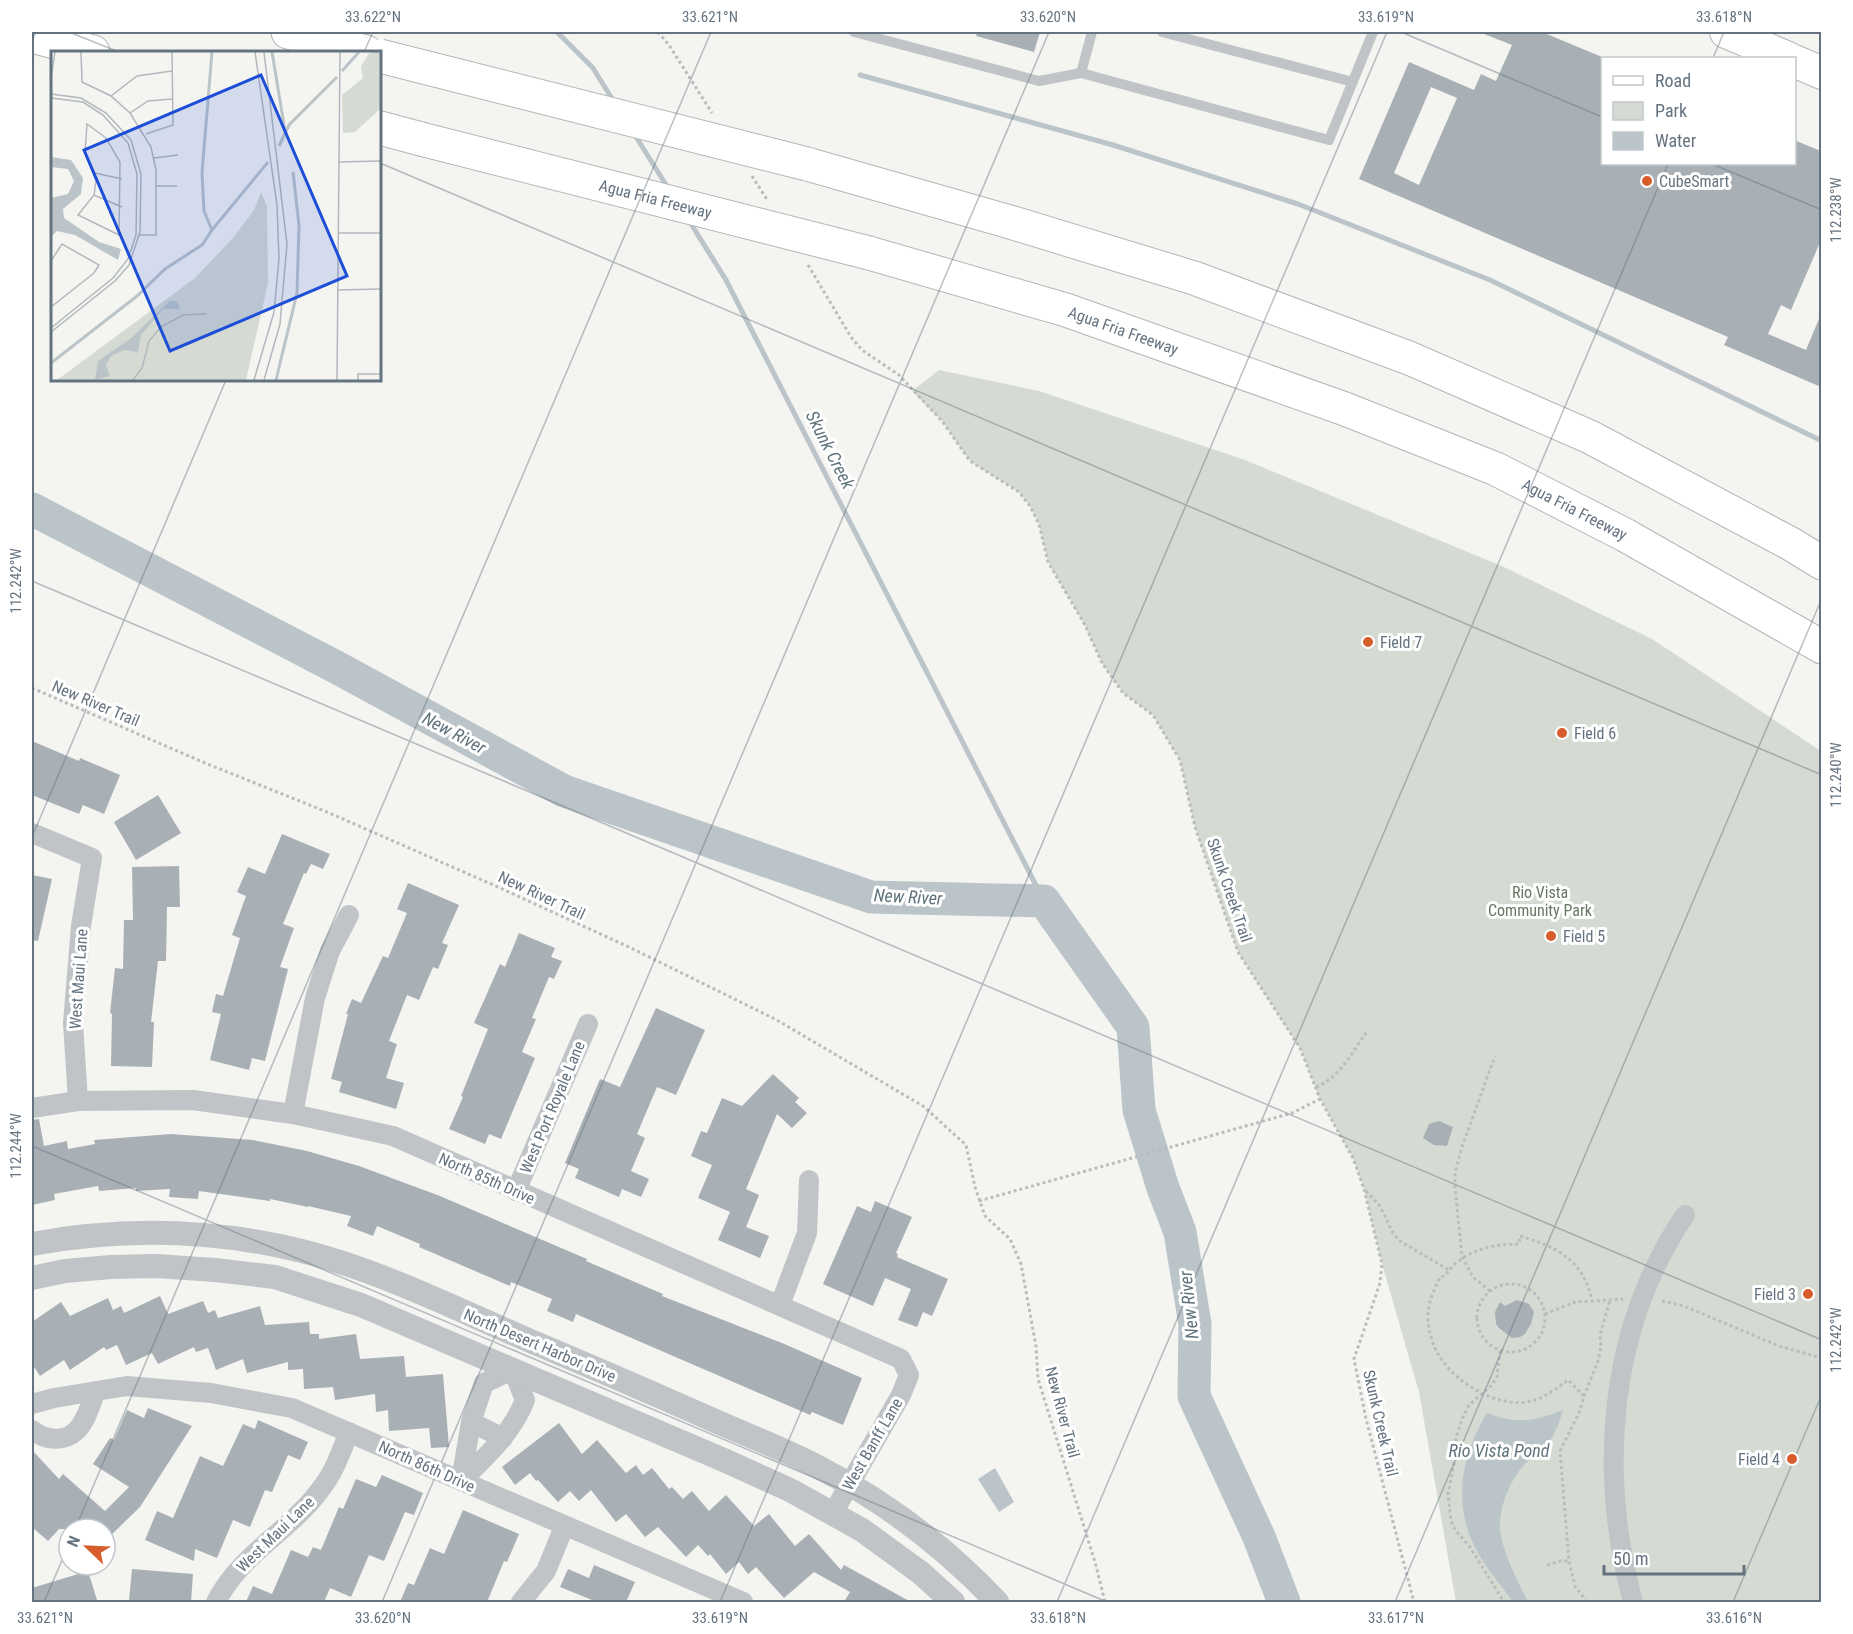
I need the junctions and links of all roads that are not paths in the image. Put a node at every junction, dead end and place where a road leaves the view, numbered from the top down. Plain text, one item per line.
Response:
1 (288, 32) edge
2 (854, 32) edge
3 (1092, 32) edge
4 (1162, 32) edge
5 (1373, 32) edge
6 (1726, 32) edge
7 (32, 36) edge
8 (89, 51) edge
9 (360, 51) edge
10 (381, 56) edge
11 (1791, 57) edge
12 (1082, 73) junction
13 (1353, 82) junction
14 (381, 129) edge
15 (1821, 563) edge
16 (1821, 647) edge
17 (32, 833) edge
18 (349, 915) dead end
19 (588, 1024) dead end
20 (78, 1101) junction
21 (32, 1108) edge
22 (293, 1114) junction
23 (809, 1180) dead end
24 (516, 1191) junction
25 (1685, 1215) dead end
26 (32, 1244) edge
27 (32, 1278) edge
28 (780, 1305) junction
29 (526, 1339) junction
30 (513, 1370) junction
31 (909, 1375) joint
32 (96, 1391) junction
33 (32, 1404) edge
34 (471, 1422) junction
35 (32, 1430) edge
36 (349, 1432) junction
37 (503, 1438) junction
38 (461, 1481) junction
39 (849, 1485) junction
40 (833, 1513) junction
41 (564, 1527) junction
42 (216, 1602) edge
43 (521, 1602) edge
44 (743, 1602) edge
45 (953, 1602) edge
46 (997, 1602) edge
47 (1633, 1602) edge

1 - 9 highway
2 - 12 lane
3 - 12 lane
4 - 13 lane
5 - 13 lane
6 - 11 main road
7 - 8 highway
10 - 15 highway, bridge
12 - 13 lane
14 - 16 highway, Agua Fria Freeway, bridge
17 - 20 street, West Maui Lane
18 - 22 street
19 - 24 street, West Port Royale Lane
20 - 21 street, North 85th Drive
20 - 22 street, North 85th Drive
22 - 24 street, North 85th Drive
23 - 28 street
24 - 28 street, North 85th Drive
25 - 47 street
26 - 29 street, North Desert Harbor Drive
27 - 30 street, North Desert Harbor Drive
28 - 31 street, North 85th Drive
29 - 30 street
29 - 39 street, North Desert Harbor Drive
30 - 34 street
30 - 37 street
30 - 40 street, North Desert Harbor Drive
31 - 39 street, West Banff Lane
32 - 33 street, North 86th Drive
32 - 35 street
32 - 36 street, North 86th Drive
34 - 37 street
34 - 38 street
36 - 38 street, North 86th Drive
36 - 42 street, West Maui Lane
37 - 38 street
38 - 41 street, North 86th Drive
39 - 40 street, West Banff Lane
39 - 46 street, North Desert Harbor Drive
40 - 45 street, North Desert Harbor Drive
41 - 43 street
41 - 44 street, North 86th Drive

